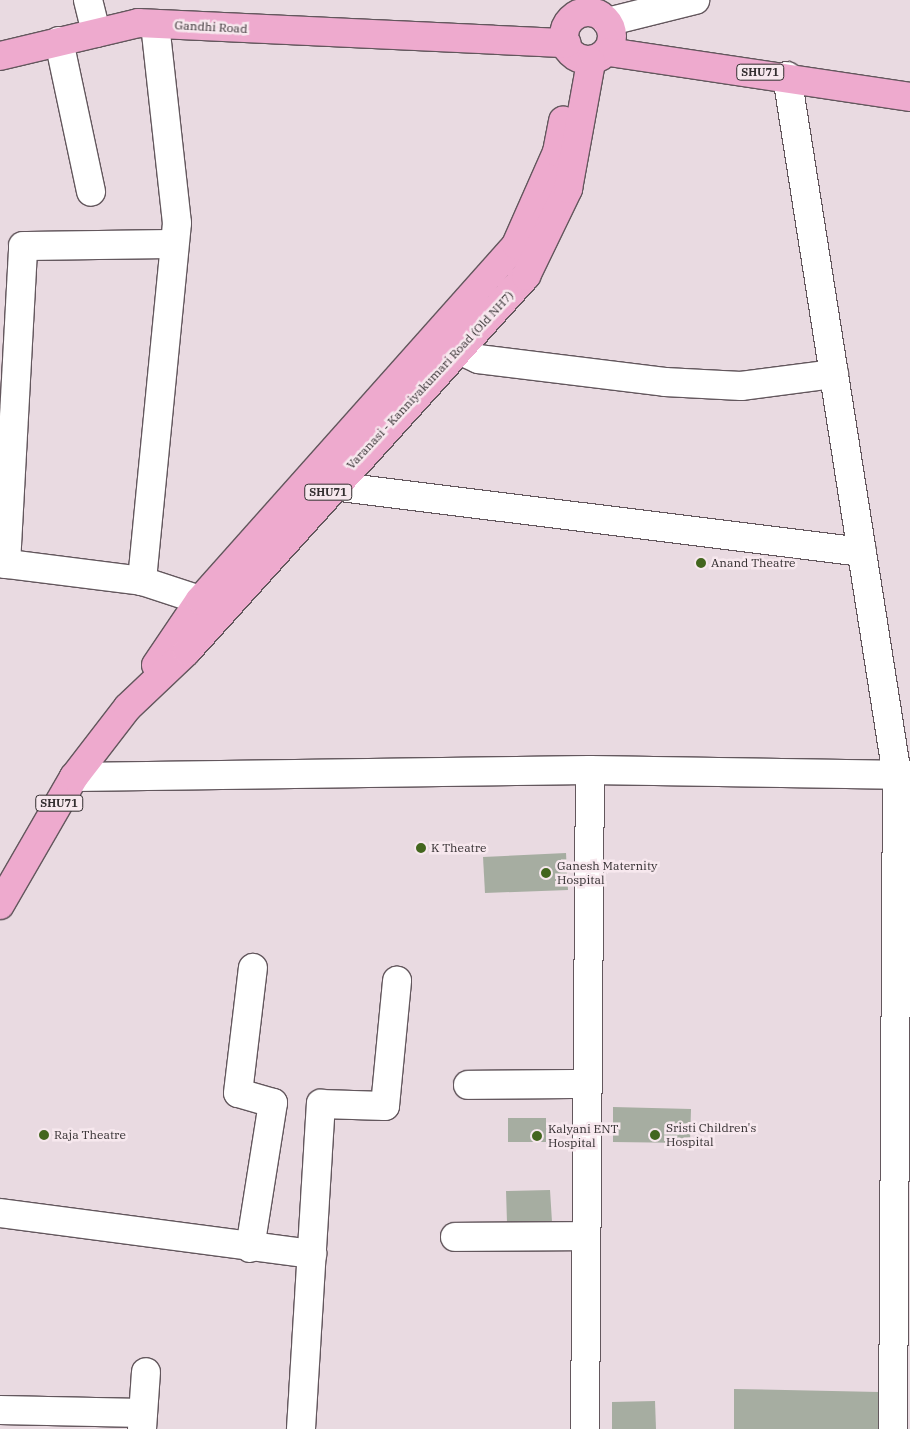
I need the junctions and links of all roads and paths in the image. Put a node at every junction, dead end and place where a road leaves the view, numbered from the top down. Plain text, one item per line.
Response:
1 (88, 0) edge
2 (695, 0) edge
3 (155, 24) junction
4 (586, 28) edge
5 (96, 33) junction
6 (59, 41) junction
7 (0, 56) edge
8 (787, 76) junction
9 (910, 97) edge
10 (91, 192) dead end
11 (174, 244) junction
12 (459, 350) junction
13 (834, 374) junction
14 (333, 486) junction
15 (862, 552) junction
16 (3, 564) edge
17 (142, 581) junction
18 (200, 600) junction
19 (128, 707) junction
20 (590, 770) junction
21 (903, 775) edge
22 (74, 777) junction
23 (0, 905) edge
24 (253, 968) dead end
25 (397, 981) dead end
26 (588, 1084) junction
27 (468, 1085) dead end
28 (0, 1213) edge
29 (586, 1236) junction
30 (455, 1237) dead end
31 (250, 1248) junction
32 (312, 1254) junction
33 (146, 1372) dead end
34 (0, 1410) edge
35 (142, 1421) edge
36 (301, 1429) edge
37 (585, 1429) edge
38 (894, 1429) edge

1 - 5 street
2 - 4 street
3 - 4 main road, Gandhi Road
3 - 5 main road, Gandhi Road
3 - 11 street
4 - 8 main road, SHU71
4 - 12 main road, Varanasi - Kanniyakumari Road (Old NH7) / SHU71
4 - 18 main road
5 - 6 main road, Gandhi Road
6 - 7 main road, Gandhi Road
6 - 10 street
8 - 9 main road, SHU71
8 - 13 street
11 - 16 street
11 - 17 street
12 - 13 street
12 - 14 main road, Varanasi - Kanniyakumari Road (Old NH7) / SHU71
13 - 15 street
14 - 15 street
14 - 19 main road, Varanasi - Kanniyakumari Road (Old NH7) / SHU71
15 - 21 street
16 - 17 street
17 - 18 street
18 - 19 main road
19 - 22 main road, Varanasi - Kanniyakumari Road (Old NH7) / SHU71
20 - 21 street
20 - 22 street
20 - 26 street
21 - 38 street
22 - 23 main road, Varanasi - Kanniyakumari Road (Old NH7) / SHU71
24 - 31 street
25 - 32 street
26 - 27 street
26 - 29 street
28 - 31 street
29 - 30 street
29 - 37 street
31 - 32 street
32 - 36 street
33 - 35 street
34 - 35 street

